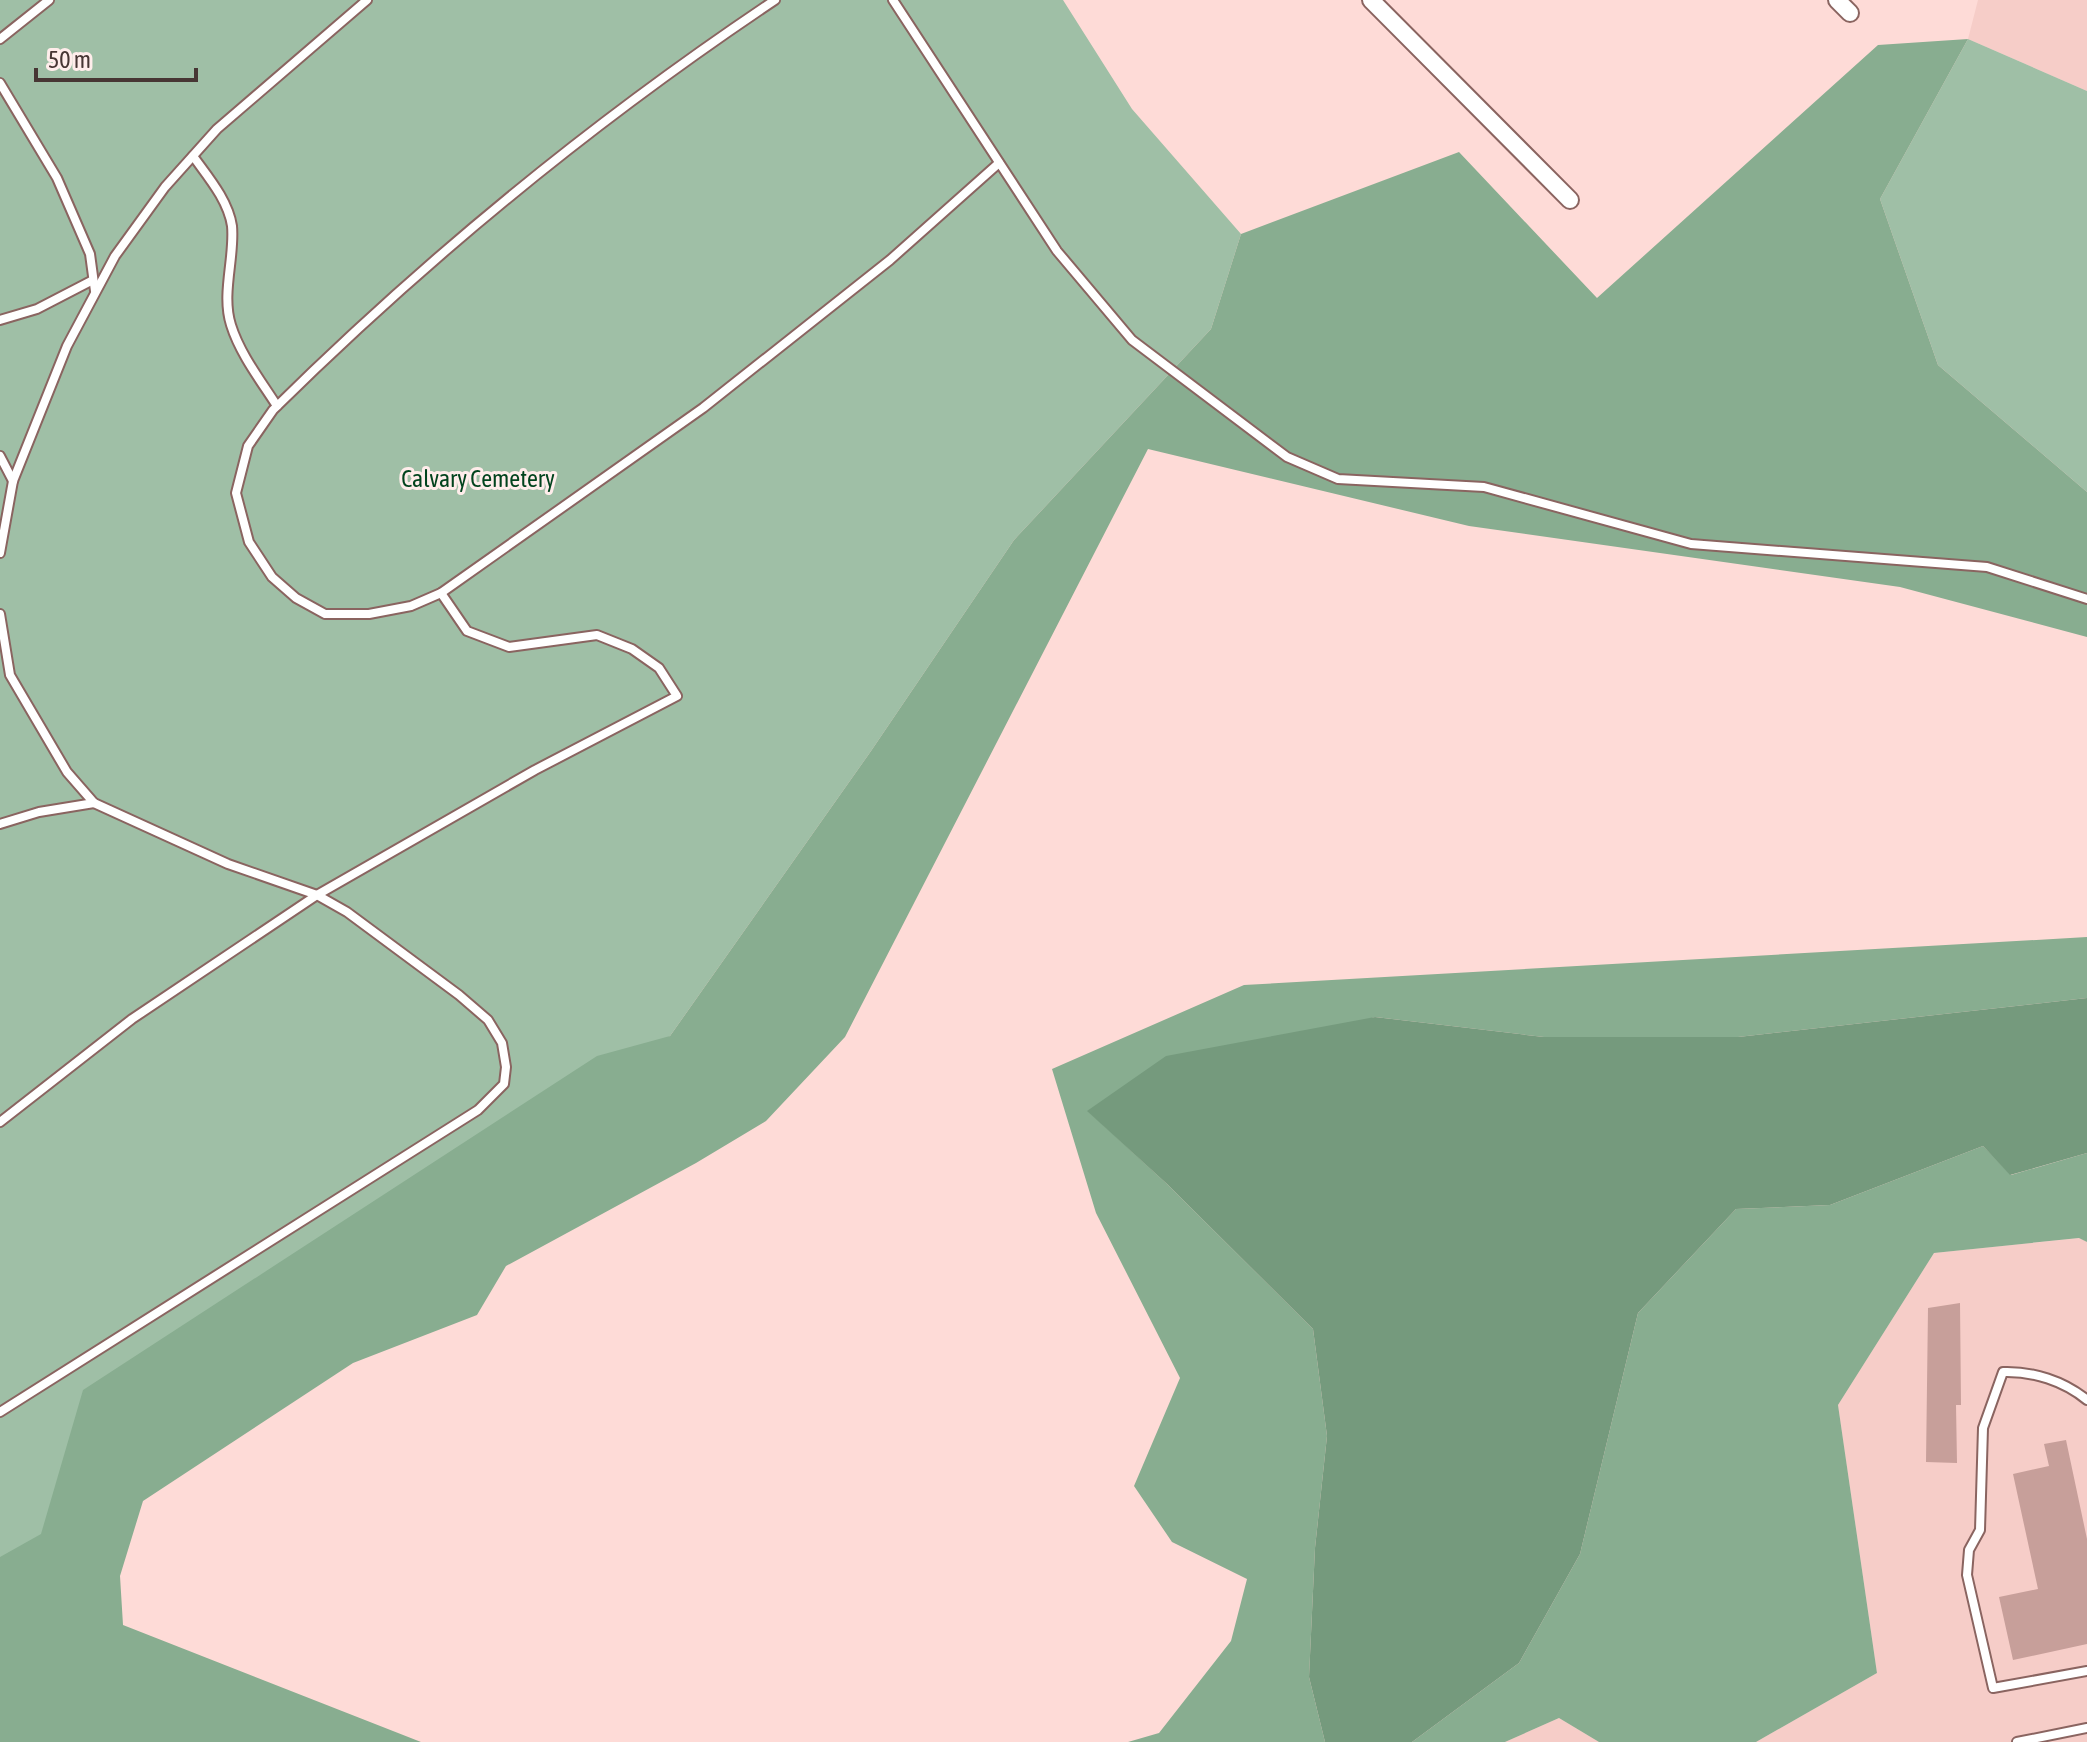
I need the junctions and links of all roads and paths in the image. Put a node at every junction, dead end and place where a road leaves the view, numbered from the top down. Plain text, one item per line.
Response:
1 (49, 0) edge
2 (367, 0) edge
3 (775, 0) edge
4 (893, 0) edge
5 (1371, 0) edge
6 (1837, 0) edge
7 (1850, 13) dead end
8 (0, 39) edge
9 (0, 83) edge
10 (193, 156) junction
11 (999, 163) junction
12 (1570, 200) dead end
13 (93, 280) junction
14 (95, 293) junction
15 (0, 320) edge
16 (277, 406) junction
17 (0, 456) edge
18 (13, 481) junction
19 (0, 553) edge
20 (441, 593) junction
21 (2087, 599) edge
22 (0, 614) edge
23 (94, 803) junction
24 (0, 824) edge
25 (317, 895) junction
26 (0, 1122) edge
27 (2087, 1400) edge
28 (0, 1412) edge
29 (2087, 1671) edge
30 (2087, 1728) edge
31 (2017, 1742) edge

1 - 8 lane
2 - 10 lane
3 - 16 lane
4 - 11 lane
5 - 12 street
6 - 7 street
9 - 13 lane
10 - 14 lane
10 - 16 lane
11 - 20 lane
11 - 21 lane
13 - 14 lane
13 - 15 lane
14 - 18 lane
16 - 20 lane
17 - 18 lane
18 - 19 lane
20 - 25 lane
22 - 23 lane
23 - 24 lane
23 - 25 lane
25 - 26 lane
25 - 28 lane
27 - 29 lane
30 - 31 lane

